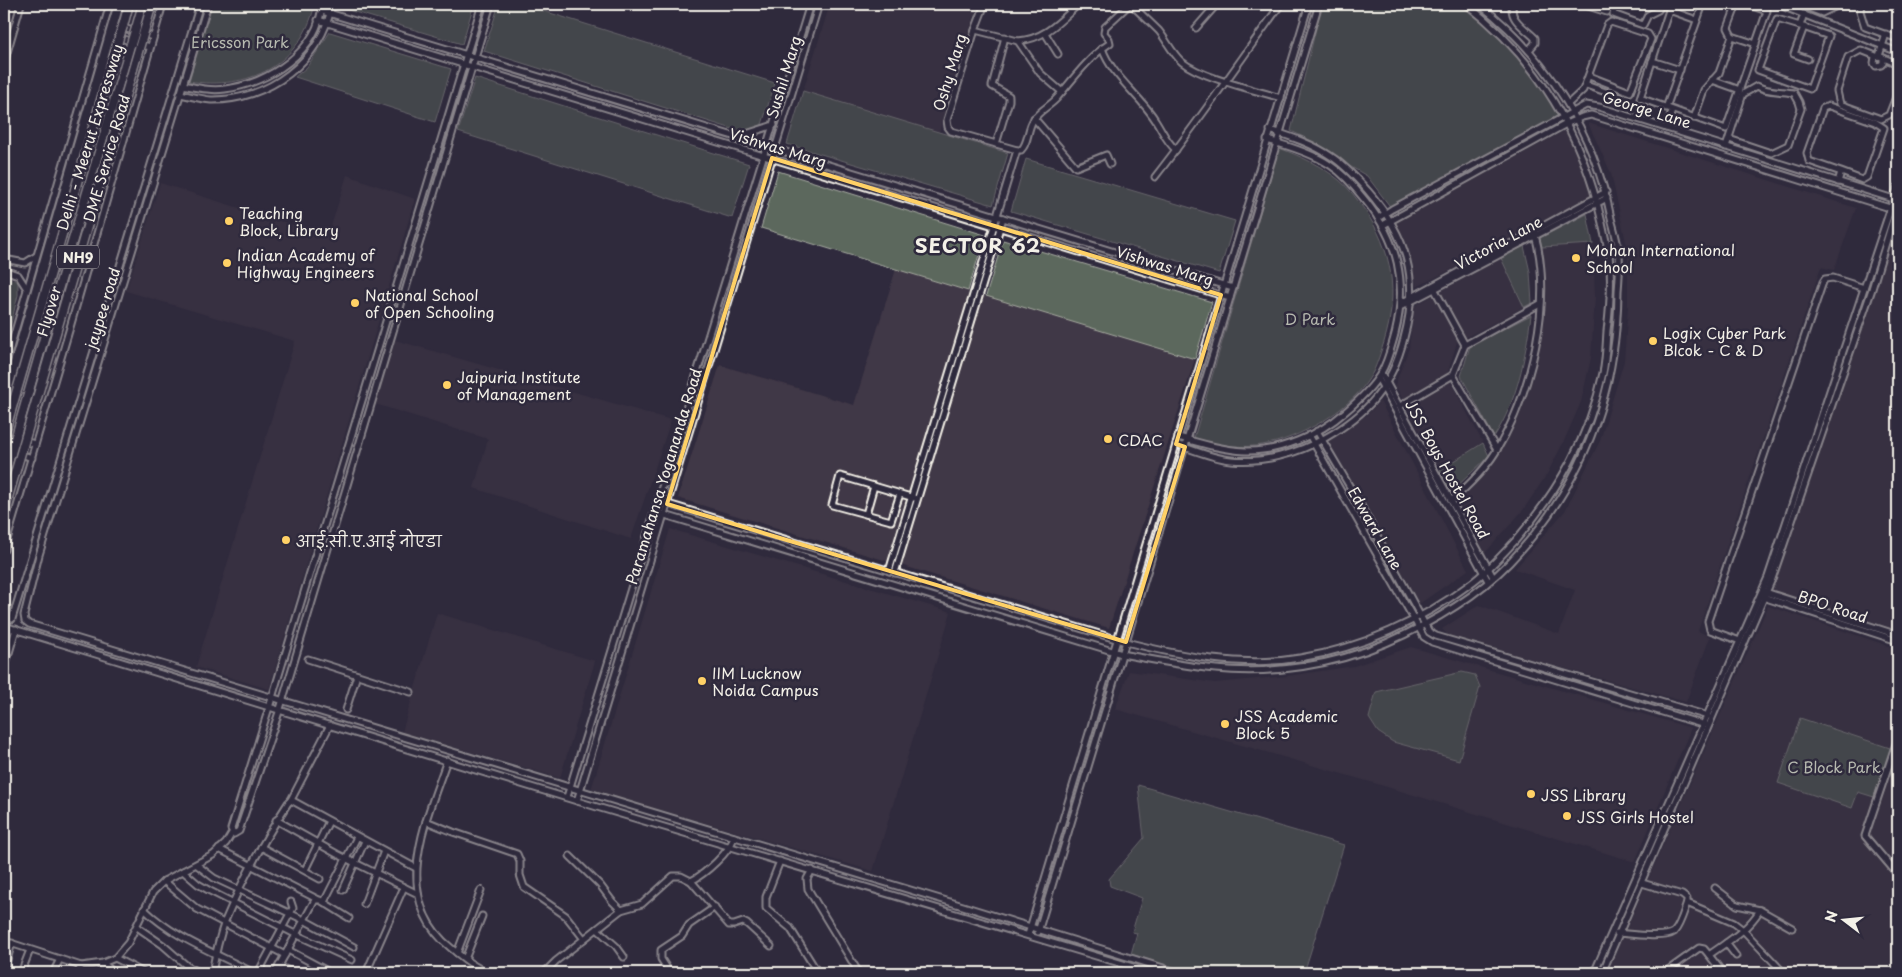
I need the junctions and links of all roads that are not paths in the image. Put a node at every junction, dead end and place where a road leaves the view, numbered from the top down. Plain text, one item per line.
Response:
1 (20, 4) edge
2 (110, 4) edge
3 (119, 4) edge
4 (129, 4) edge
5 (143, 4) edge
6 (152, 4) edge
7 (163, 4) edge
8 (200, 4) edge
9 (208, 4) edge
10 (322, 4) edge
11 (332, 4) edge
12 (482, 4) edge
13 (491, 4) edge
14 (810, 4) edge
15 (819, 4) edge
16 (985, 4) edge
17 (1079, 4) edge
18 (1130, 4) edge
19 (1217, 4) edge
20 (1281, 4) edge
21 (1309, 4) edge
22 (1319, 4) edge
23 (1466, 4) edge
24 (1479, 4) edge
25 (1513, 4) edge
26 (1582, 4) edge
27 (1610, 4) edge
28 (1615, 4) edge
29 (1662, 4) edge
30 (1703, 4) edge
31 (1737, 4) edge
32 (1746, 4) edge
33 (1777, 4) edge
34 (1800, 4) edge
35 (1814, 4) edge
36 (1840, 4) edge
37 (1862, 4) edge
38 (1670, 7) edge
39 (322, 10) junction
40 (1818, 11) junction
41 (330, 13) junction
42 (1804, 14) junction
43 (318, 20) junction
44 (1697, 20) junction
45 (105, 22) junction
46 (327, 23) junction
47 (1803, 27) junction
48 (1196, 28) dead end
49 (975, 30) junction
50 (102, 32) junction
51 (1045, 33) junction
52 (1886, 34) junction
53 (1732, 36) junction
54 (153, 37) junction
55 (1006, 37) junction
56 (1898, 39) edge
57 (1018, 41) junction
58 (1756, 44) junction
59 (1882, 45) junction
60 (150, 47) junction
61 (1102, 48) junction
62 (1529, 50) junction
63 (1898, 52) edge
64 (466, 54) junction
65 (1058, 54) dead end
66 (474, 57) junction
67 (1880, 57) junction
68 (1808, 59) dead end
69 (1652, 61) junction
70 (4, 63) edge
71 (463, 64) junction
72 (1898, 64) edge
73 (471, 67) junction
74 (1680, 70) junction
75 (1589, 76) junction
76 (1712, 80) junction
77 (1226, 81) junction
78 (183, 85) junction
79 (1586, 85) junction
80 (1740, 90) junction
81 (1062, 92) junction
82 (1898, 92) edge
83 (180, 94) junction
84 (1620, 97) dead end
85 (1281, 98) junction
86 (1568, 104) junction
87 (1669, 109) junction
88 (1572, 111) junction
89 (1564, 116) junction
90 (1034, 118) junction
91 (1694, 118) junction
92 (1577, 119) junction
93 (1568, 123) junction
94 (774, 125) junction
95 (1666, 128) junction
96 (1270, 130) junction
97 (1280, 133) junction
98 (737, 137) junction
99 (1729, 139) junction
100 (1267, 140) junction
101 (1277, 142) junction
102 (996, 144) junction
103 (767, 146) junction
104 (1726, 147) junction
105 (775, 148) junction
106 (1017, 150) junction
107 (1176, 150) junction
108 (764, 156) junction
109 (772, 158) junction
110 (1110, 164) dead end
111 (1842, 172) junction
112 (1155, 178) dead end
113 (1838, 182) junction
114 (1898, 186) edge
115 (1606, 195) junction
116 (1597, 200) junction
117 (1897, 201) edge
118 (1893, 209) junction
119 (136, 214) junction
120 (1386, 214) junction
121 (996, 216) junction
122 (143, 217) junction
123 (1003, 218) junction
124 (1378, 218) junction
125 (1390, 220) junction
126 (993, 225) junction
127 (1383, 225) junction
128 (1000, 228) junction
129 (1534, 233) junction
130 (37, 256) junction
131 (4, 258) edge
132 (4, 270) edge
133 (1224, 285) junction
134 (1233, 288) junction
135 (1864, 288) junction
136 (27, 289) junction
137 (1435, 290) junction
138 (1221, 295) junction
139 (1230, 298) junction
140 (1411, 299) junction
141 (970, 301) junction
142 (977, 303) junction
143 (1540, 304) junction
144 (1400, 305) junction
145 (1393, 342) junction
146 (957, 344) junction
147 (1403, 345) junction
148 (1465, 345) junction
149 (964, 346) junction
150 (4, 369) edge
151 (1379, 375) junction
152 (1453, 375) junction
153 (1387, 384) junction
154 (1384, 389) junction
155 (4, 401) edge
156 (1400, 406) junction
157 (937, 411) junction
158 (943, 413) junction
159 (1317, 431) junction
160 (4, 435) edge
161 (1309, 435) junction
162 (1178, 437) junction
163 (1187, 440) junction
164 (1322, 440) junction
165 (36, 444) junction
166 (1176, 444) junction
167 (1314, 444) junction
168 (1185, 447) junction
169 (4, 448) edge
170 (1497, 450) junction
171 (32, 458) junction
172 (4, 479) edge
173 (874, 486) junction
174 (1440, 486) junction
175 (900, 494) junction
176 (914, 498) junction
177 (658, 501) junction
178 (1452, 501) junction
179 (667, 504) junction
180 (4, 510) edge
181 (655, 512) junction
182 (664, 514) junction
183 (866, 514) junction
184 (37, 537) junction
185 (44, 539) junction
186 (4, 550) edge
187 (1488, 568) junction
188 (892, 572) junction
189 (1483, 573) junction
190 (1493, 576) junction
191 (1488, 581) junction
192 (1764, 594) junction
193 (1420, 616) junction
194 (4, 617) edge
195 (1414, 619) junction
196 (4, 626) edge
197 (1418, 627) junction
198 (1426, 627) junction
199 (10, 628) junction
200 (16, 630) junction
201 (1898, 635) edge
202 (1117, 639) junction
203 (1740, 641) junction
204 (1898, 641) edge
205 (1126, 642) junction
206 (4, 648) edge
207 (1114, 651) junction
208 (1122, 654) junction
209 (308, 659) dead end
210 (4, 670) edge
211 (357, 675) junction
212 (412, 692) dead end
213 (272, 698) junction
214 (282, 701) junction
215 (270, 706) junction
216 (280, 709) junction
217 (346, 710) dead end
218 (1708, 716) junction
219 (1714, 717) junction
220 (330, 724) junction
221 (1703, 725) junction
222 (1710, 727) junction
223 (1898, 738) edge
224 (446, 760) junction
225 (570, 788) junction
226 (580, 791) junction
227 (568, 798) junction
228 (291, 800) junction
229 (577, 801) junction
230 (276, 820) junction
231 (329, 821) junction
232 (426, 821) junction
233 (232, 834) junction
234 (357, 837) junction
235 (734, 837) junction
236 (365, 841) junction
237 (318, 844) junction
238 (261, 846) junction
239 (732, 846) junction
240 (219, 849) junction
241 (384, 851) junction
242 (570, 856) dead end
243 (346, 859) junction
244 (780, 861) junction
245 (354, 863) junction
246 (197, 865) junction
247 (252, 865) junction
248 (416, 868) junction
249 (304, 870) junction
250 (812, 870) junction
251 (184, 871) junction
252 (376, 874) junction
253 (1898, 875) edge
254 (320, 878) dead end
255 (690, 881) junction
256 (164, 882) junction
257 (1642, 883) junction
258 (404, 887) junction
259 (1715, 888) dead end
260 (240, 890) junction
261 (343, 890) dead end
262 (481, 890) dead end
263 (418, 894) junction
264 (317, 899) junction
265 (291, 902) dead end
266 (324, 902) junction
267 (234, 903) junction
268 (1687, 903) junction
269 (364, 904) dead end
270 (715, 907) junction
271 (144, 909) junction
272 (621, 910) junction
273 (1760, 910) junction
274 (290, 913) junction
275 (482, 916) dead end
276 (349, 918) dead end
277 (304, 920) junction
278 (225, 922) junction
279 (137, 927) junction
280 (1030, 927) junction
281 (282, 928) junction
282 (1792, 928) dead end
283 (597, 929) junction
284 (1039, 930) junction
285 (1743, 930) junction
286 (1612, 933) junction
287 (1620, 933) junction
288 (295, 934) junction
289 (1028, 935) junction
290 (1037, 938) junction
291 (584, 939) junction
292 (4, 941) edge
293 (1726, 943) junction
294 (12, 944) junction
295 (771, 946) dead end
296 (270, 947) junction
297 (354, 947) dead end
298 (30, 950) junction
299 (286, 952) junction
300 (216, 953) junction
301 (457, 953) junction
302 (1709, 955) junction
303 (1736, 956) dead end
304 (624, 957) dead end
305 (115, 958) junction
306 (60, 959) junction
307 (465, 959) junction
308 (352, 960) dead end
309 (103, 963) junction
310 (81, 966) junction
311 (279, 966) junction
312 (4, 970) edge
313 (1145, 972) edge
314 (1781, 972) edge
315 (21, 973) edge
316 (53, 973) edge
317 (78, 973) edge
318 (100, 973) edge
319 (114, 973) edge
320 (144, 973) edge
321 (202, 973) edge
322 (212, 973) edge
323 (254, 973) edge
324 (258, 973) edge
325 (275, 973) edge
326 (293, 973) edge
327 (332, 973) edge
328 (366, 973) edge
329 (486, 973) edge
330 (544, 973) edge
331 (670, 973) edge
332 (818, 973) edge
333 (859, 973) edge
334 (1153, 973) edge
335 (1179, 973) edge
336 (1594, 973) edge
337 (1602, 973) edge
338 (1664, 973) edge
339 (1723, 973) edge

1 - 70 street
2 - 45 street
3 - 155 highway, bridge
4 - 160 highway, Delhi - Meerut Expressway, bridge
5 - 172 highway, Delhi - Meerut Expressway, bridge
6 - 180 highway, Flyover / NH9, bridge
7 - 54 street, DME Service Road
8 - 119 street
9 - 78 street, jaypee road
10 - 39 street
11 - 41 street
12 - 64 street
13 - 66 street
14 - 94 street, Sushil Marg
15 - 105 street, Sushil Marg
16 - 49 street, Oshy Marg
17 - 51 street
18 - 61 street
18 - 77 street
19 - 48 street
20 - 77 street
21 - 85 street
22 - 97 street
23 - 89 street
24 - 62 street
25 - 62 street
26 - 27 street
28 - 29 street
30 - 44 street
31 - 53 street
32 - 58 street
33 - 42 street
34 - 40 street
34 - 42 street
35 - 40 street
36 - 40 street
37 - 52 street
38 - 44 street
38 - 69 street
39 - 41 street, Vishwas Marg
39 - 43 street
41 - 46 street
41 - 64 street, Vishwas Marg
42 - 47 street
42 - 59 street
43 - 46 street, Vishwas Marg
43 - 78 street
44 - 74 street
45 - 50 street
45 - 54 street
46 - 71 street, Vishwas Marg
46 - 83 street
47 - 47 street
47 - 68 street
49 - 55 street
49 - 102 street, Oshy Marg
50 - 60 street
50 - 130 street
51 - 57 street
51 - 65 street
52 - 56 street
52 - 59 street
53 - 58 street
53 - 76 street
54 - 60 street, DME Service Road
55 - 57 street
55 - 102 street
57 - 81 street
58 - 80 street
59 - 63 street
59 - 67 street
60 - 165 street, DME Service Road
61 - 81 street
61 - 107 street
62 - 86 street
64 - 66 street, Vishwas Marg
64 - 71 street
66 - 73 street
66 - 98 street, Vishwas Marg
67 - 72 street
67 - 82 street
69 - 74 street
69 - 87 street
71 - 73 street, Vishwas Marg
71 - 213 street
73 - 108 street, Vishwas Marg
73 - 214 street
74 - 87 street
75 - 75 street
75 - 79 street
76 - 80 street
76 - 91 street
77 - 85 street
77 - 107 street
78 - 83 street, jaypee road
79 - 84 street
79 - 86 street
80 - 91 street
81 - 90 street
83 - 122 street, jaypee road
85 - 96 street
86 - 88 street
87 - 91 street
87 - 95 street
88 - 89 street, George Lane
88 - 92 street
88 - 95 street, George Lane
89 - 93 street
89 - 120 street, George Lane
90 - 106 street
90 - 110 street
92 - 93 street, George Lane
92 - 115 street
92 - 118 street, George Lane
93 - 116 street
93 - 125 street, George Lane
94 - 98 street
94 - 103 street, Sushil Marg
95 - 104 street, George Lane
96 - 97 street
96 - 100 street
97 - 101 street
97 - 120 street
98 - 103 street, Vishwas Marg
99 - 99 street
99 - 104 street
100 - 101 street
100 - 133 street
101 - 124 street
101 - 134 street
102 - 106 street, Oshy Marg
103 - 105 street, Vishwas Marg
103 - 108 street, Sushil Marg
104 - 113 street, George Lane
105 - 109 street, Sushil Marg
105 - 121 street, Vishwas Marg
106 - 121 street
107 - 112 street
108 - 109 street, Vishwas Marg
108 - 177 street, Paramahansa Yogananda Road
109 - 126 street, Vishwas Marg
109 - 179 street, Paramahansa Yogananda Road
111 - 111 street
111 - 113 street
113 - 117 street, George Lane
114 - 117 street
115 - 116 street, Victoria Lane
115 - 190 street
116 - 129 street, Victoria Lane
116 - 187 street
117 - 118 street
118 - 135 street
118 - 192 street
119 - 122 street
119 - 184 street
120 - 124 street, George Lane
120 - 125 street
121 - 123 street, Vishwas Marg
121 - 126 street
122 - 185 street, jaypee road
123 - 128 street
123 - 133 street, Vishwas Marg
124 - 127 street
125 - 127 street, George Lane
125 - 140 street
126 - 128 street, Vishwas Marg
126 - 141 street
127 - 144 street
128 - 138 street, Vishwas Marg
128 - 142 street
129 - 137 street, Victoria Lane
129 - 140 street, Victoria Lane
129 - 143 street
130 - 131 street
130 - 136 street
132 - 136 street
133 - 134 street, Vishwas Marg
133 - 138 street
134 - 139 street
135 - 192 street
135 - 203 street
136 - 150 street
137 - 140 street, Victoria Lane
137 - 148 street
138 - 139 street, Vishwas Marg
138 - 162 street
139 - 163 street
140 - 144 street, Victoria Lane
140 - 147 street
141 - 142 street
141 - 146 street
142 - 149 street
143 - 148 street
143 - 170 street
144 - 145 street
145 - 147 street
145 - 151 street
146 - 149 street
146 - 157 street
147 - 153 street
148 - 152 street
149 - 158 street
151 - 153 street, JSS Boys Hostel Road
151 - 154 street, JSS Boys Hostel Road
151 - 159 street
152 - 156 street
152 - 170 street
153 - 154 street
153 - 156 street, JSS Boys Hostel Road
154 - 164 street
154 - 174 street, JSS Boys Hostel Road
156 - 174 street, JSS Boys Hostel Road
157 - 158 street
157 - 176 street
158 - 176 street
159 - 161 street
159 - 164 street, Edward Lane
160 - 165 street
161 - 163 street
161 - 167 street, Edward Lane
162 - 163 street
162 - 166 street
163 - 168 street
164 - 167 street
164 - 193 street, Edward Lane
165 - 171 street, DME Service Road
166 - 168 street
166 - 202 street
167 - 168 street
167 - 195 street, Edward Lane
168 - 205 street
169 - 171 street
170 - 178 street
171 - 186 street, DME Service Road
173 - 175 street
173 - 183 street
173 - 183 street
174 - 178 street, JSS Boys Hostel Road
174 - 189 street, JSS Boys Hostel Road
175 - 176 street
175 - 183 street
176 - 188 street
177 - 179 street
177 - 181 street, Paramahansa Yogananda Road
178 - 187 street, JSS Boys Hostel Road
179 - 182 street, Paramahansa Yogananda Road
179 - 188 street
181 - 182 street
181 - 225 street, Paramahansa Yogananda Road
182 - 207 street
182 - 226 street, Paramahansa Yogananda Road
184 - 185 street
184 - 194 street
185 - 213 street, jaypee road
187 - 189 street
187 - 190 street, JSS Boys Hostel Road
188 - 202 street
189 - 191 street, JSS Boys Hostel Road
189 - 193 street
190 - 191 street
191 - 198 street
192 - 201 street, BPO Road
192 - 203 street
192 - 204 street, BPO Road
192 - 219 street
193 - 195 street
193 - 198 street, Edward Lane
195 - 197 street, Edward Lane
195 - 205 street
196 - 199 street
197 - 198 street
197 - 208 street
197 - 221 street, Edward Lane
198 - 218 street
199 - 200 street
199 - 206 street
200 - 210 street
200 - 215 street
202 - 205 street
202 - 207 street
203 - 218 street
205 - 208 street
207 - 208 street
207 - 280 street
208 - 284 street
209 - 211 street
211 - 212 street
211 - 217 street
213 - 214 street
213 - 215 street
214 - 216 street
214 - 225 street
215 - 216 street
215 - 233 street
216 - 220 street
216 - 233 street
218 - 219 street
218 - 221 street
219 - 222 street
220 - 224 street
220 - 228 street
221 - 222 street
221 - 286 street
222 - 257 street
223 - 253 street
224 - 227 street
224 - 232 street
225 - 226 street
225 - 227 street, Paramahansa Yogananda Road
226 - 229 street, Paramahansa Yogananda Road
226 - 235 street
227 - 229 street
228 - 230 street
228 - 231 street
229 - 239 street
230 - 237 street
230 - 238 street
231 - 234 street
231 - 237 street
232 - 248 street
232 - 291 street
233 - 240 street
234 - 236 street
234 - 243 street
235 - 239 street
235 - 280 street
236 - 241 street
236 - 245 street
237 - 243 street
237 - 249 street
238 - 247 street
238 - 249 street
239 - 244 street
239 - 255 street
240 - 246 street
240 - 247 street
241 - 248 street
241 - 252 street
242 - 272 street
243 - 245 street
243 - 266 street
244 - 250 street
244 - 332 street
245 - 252 street
245 - 261 street
246 - 251 street
246 - 260 street
247 - 260 street
247 - 264 street
248 - 263 street
249 - 254 street
250 - 289 street
250 - 333 street
251 - 256 street
251 - 267 street
252 - 258 street
252 - 269 street
255 - 270 street
255 - 272 street
256 - 271 street
256 - 278 street
257 - 268 street
257 - 287 street
258 - 263 street
258 - 328 street
259 - 273 street
260 - 267 street
260 - 274 street
262 - 301 street
263 - 301 street
264 - 266 street
264 - 277 street
265 - 274 street
266 - 276 street
267 - 278 street
267 - 281 street
268 - 285 street
268 - 287 street
270 - 295 street
270 - 331 street
271 - 279 street
271 - 300 street
272 - 283 street
273 - 282 street
273 - 285 street
274 - 277 street
274 - 281 street
275 - 307 street
277 - 288 street
277 - 297 street
278 - 296 street
278 - 300 street
279 - 305 street
279 - 321 street
280 - 284 street
280 - 289 street
281 - 288 street
281 - 296 street
283 - 291 street
283 - 304 street
284 - 290 street
284 - 335 street
285 - 293 street
285 - 314 street
286 - 287 street
286 - 336 street
287 - 337 street
288 - 299 street
288 - 308 street
289 - 290 street
290 - 313 street
291 - 330 street
292 - 294 street
293 - 302 street
293 - 303 street
294 - 298 street
294 - 312 street
296 - 299 street
296 - 324 street
298 - 306 street
298 - 315 street
299 - 311 street
299 - 327 street
300 - 322 street
300 - 323 street
301 - 307 street
302 - 338 street
302 - 339 street
305 - 309 street
305 - 320 street
306 - 310 street
306 - 316 street
307 - 329 street
309 - 310 street
309 - 318 street
309 - 319 street
310 - 317 street
311 - 325 street
311 - 326 street
313 - 334 street

